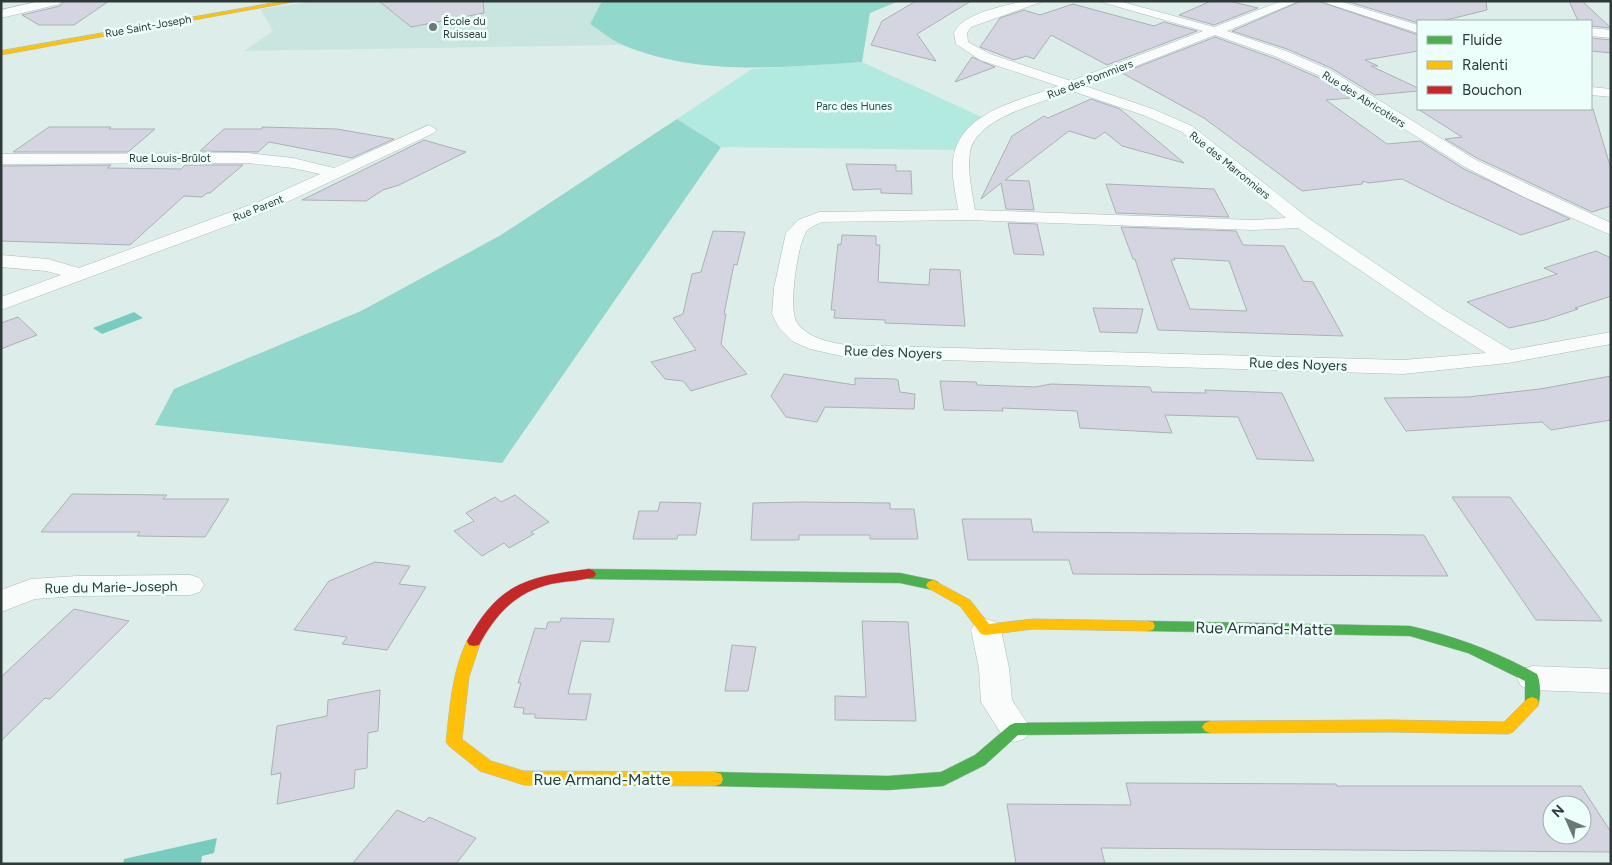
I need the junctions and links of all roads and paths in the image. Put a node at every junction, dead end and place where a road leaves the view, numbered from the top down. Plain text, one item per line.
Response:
1 (56, 1) edge
2 (295, 1) edge
3 (1038, 1) edge
4 (1104, 1) edge
5 (1293, 1) edge
6 (1326, 1) edge
7 (1, 14) edge
8 (1417, 29) edge
9 (1216, 31) junction
10 (1592, 32) edge
11 (1611, 34) edge
12 (1, 52) edge
13 (1073, 86) junction
14 (1592, 91) edge
15 (1611, 93) edge
16 (429, 130) dead end
17 (1, 159) edge
18 (336, 174) junction
19 (967, 215) junction
20 (1302, 222) junction
21 (1611, 230) edge
22 (1, 261) edge
23 (82, 275) junction
24 (1, 304) edge
25 (1611, 338) edge
26 (1505, 356) junction
27 (190, 585) dead end
28 (31, 589) junction
29 (1, 602) edge
30 (1, 616) edge
31 (986, 630) junction
32 (1532, 678) junction
33 (1611, 681) edge
34 (1015, 729) junction

1 - 7 street
2 - 12 street, Rue Saint-Joseph
3 - 13 street, Rue des Marronniers
4 - 9 street, Rue des Abricotiers
5 - 9 street, Rue des Pommiers
6 - 8 street
9 - 13 street, Rue des Pommiers
9 - 21 street, Rue des Abricotiers
10 - 11 street
13 - 19 street, Rue des Pommiers
13 - 20 street, Rue des Marronniers
14 - 15 street
16 - 18 street, Rue Parent
17 - 18 street, Rue Louis-Brûlot
18 - 23 street, Rue Parent
19 - 20 street, Rue des Noyers
19 - 26 street, Rue des Noyers
20 - 26 street, Rue des Marronniers
22 - 23 street
23 - 24 street, Rue Parent
25 - 26 street, Rue des Noyers
27 - 28 street, Rue du Marie-Joseph
28 - 29 street, Rue du Marie-Joseph
28 - 30 street, Rue du Marie-Joseph
31 - 32 street, Rue Armand-Matte
31 - 34 street, Rue Armand-Matte
31 - 34 street, Rue Armand-Matte
32 - 33 street, Rue Armand-Matte
32 - 34 street

